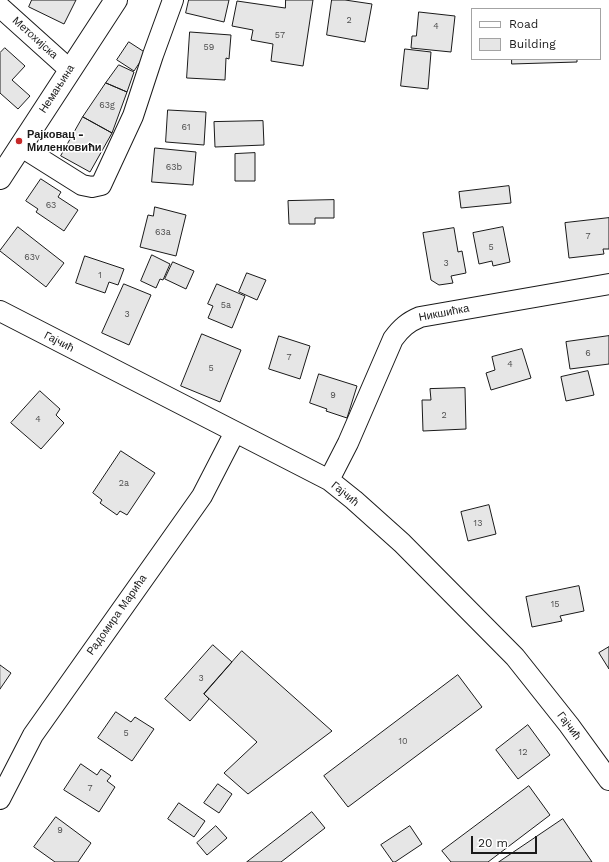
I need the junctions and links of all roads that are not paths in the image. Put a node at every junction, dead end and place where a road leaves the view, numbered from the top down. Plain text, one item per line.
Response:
1 (116, 0) edge
2 (173, 0) edge
3 (0, 7) edge
4 (70, 70) junction
5 (20, 146) junction
6 (0, 178) edge
7 (609, 284) edge
8 (0, 311) edge
9 (235, 432) junction
10 (329, 480) junction
11 (609, 780) edge
12 (0, 799) edge

1 - 4 street, Немањина
2 - 5 street
3 - 4 street, Метохијска
4 - 5 street, Немањина
5 - 6 street, Немањина
7 - 10 street, Никшићка
8 - 9 street, Гајчић
9 - 10 street, Гајчић
9 - 12 street, Радомира Марића
10 - 11 street, Гајчић

